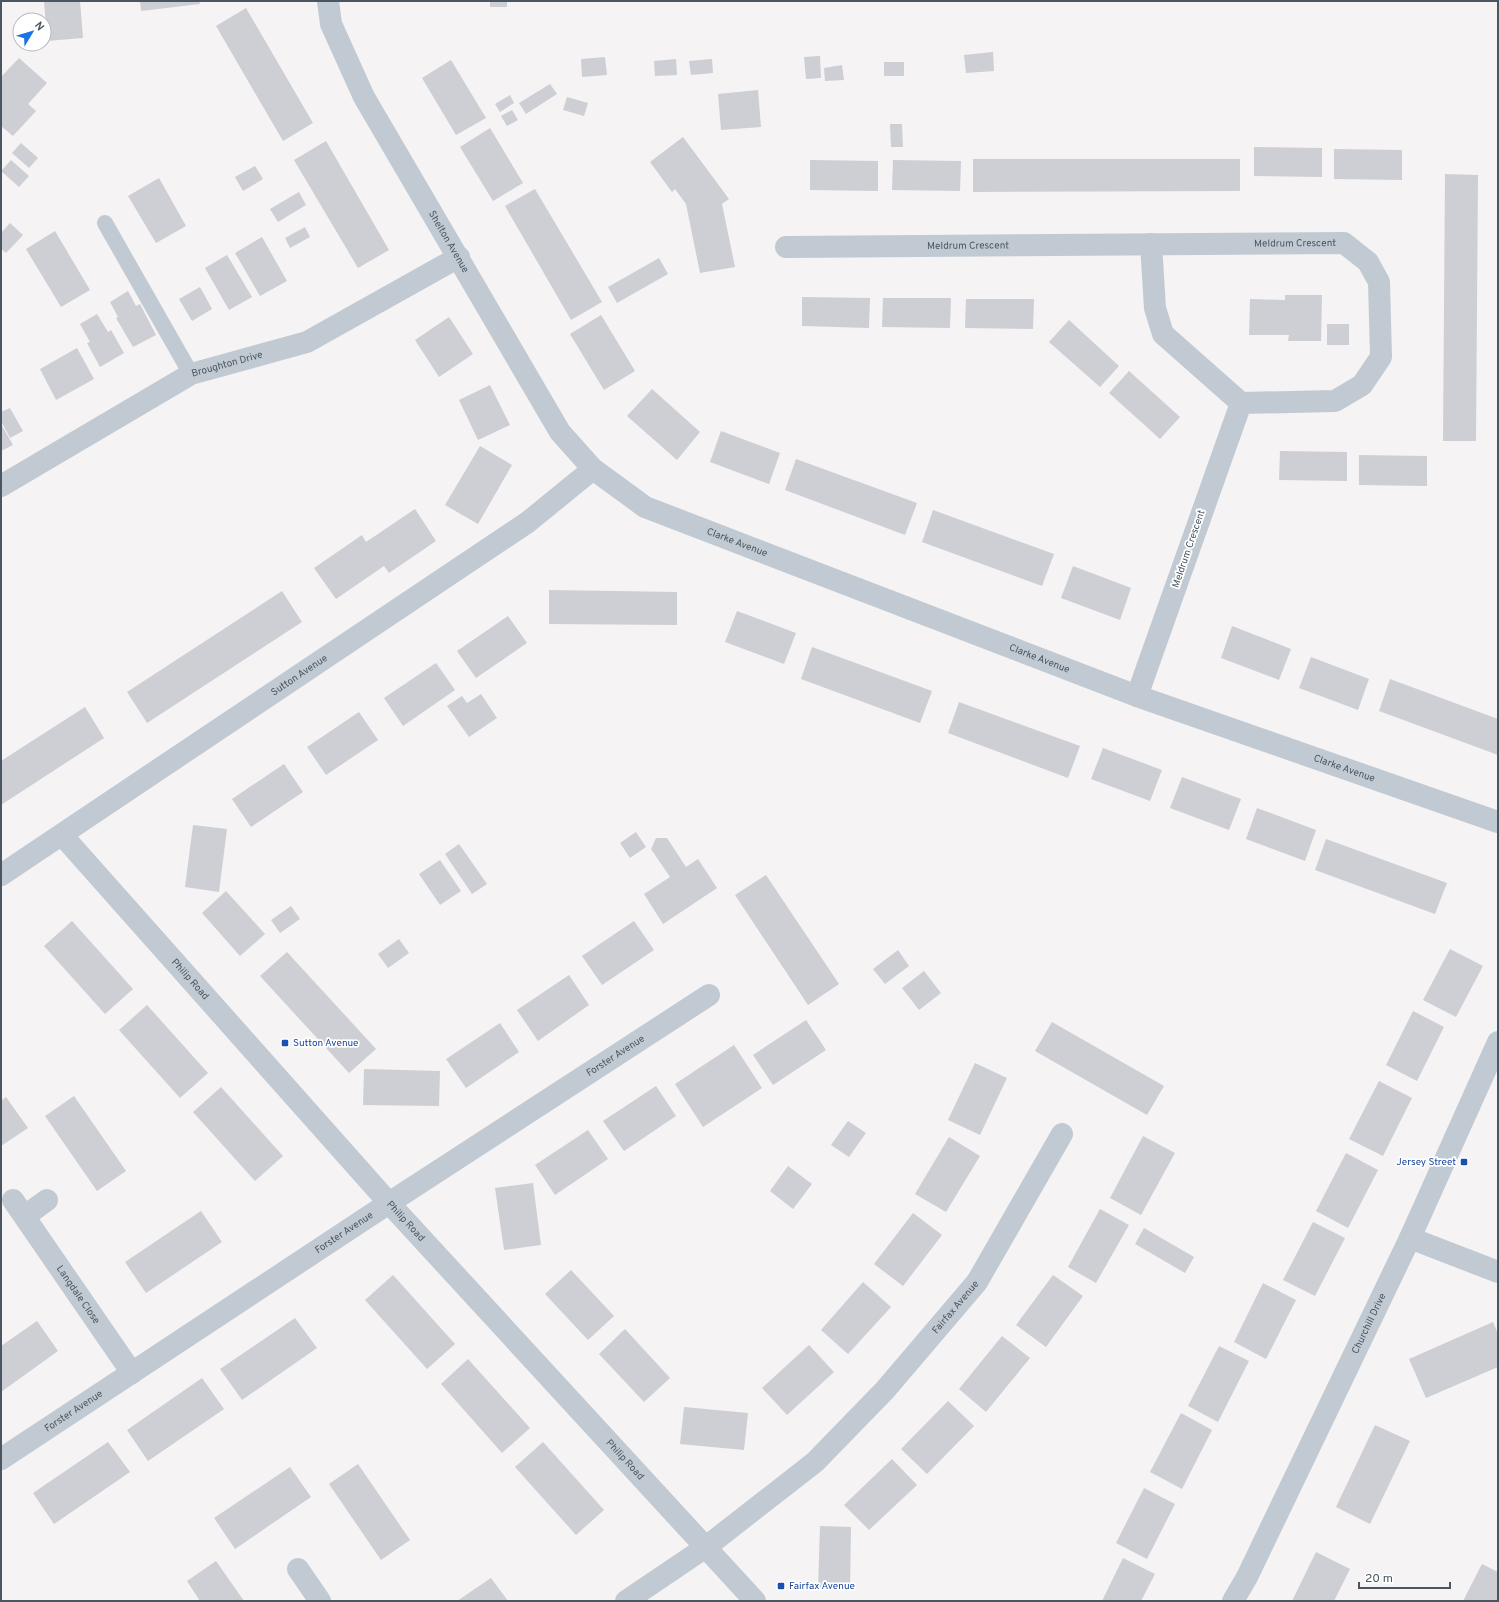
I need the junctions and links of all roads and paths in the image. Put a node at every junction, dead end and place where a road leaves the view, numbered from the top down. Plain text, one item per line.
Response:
1 (328, 1) edge
2 (106, 223) dead end
3 (1150, 244) junction
4 (786, 247) dead end
5 (459, 257) junction
6 (191, 374) junction
7 (1241, 403) junction
8 (593, 469) junction
9 (1, 486) edge
10 (1137, 696) junction
11 (1498, 822) edge
12 (62, 835) junction
13 (1, 876) edge
14 (709, 995) dead end
15 (1498, 1042) edge
16 (1062, 1134) dead end
17 (47, 1200) dead end
18 (389, 1203) junction
19 (1410, 1238) junction
20 (1498, 1272) edge
21 (132, 1373) junction
22 (1, 1459) edge
23 (706, 1547) junction
24 (298, 1569) dead end
25 (320, 1601) edge
26 (626, 1601) edge
27 (755, 1601) edge
28 (1233, 1601) edge

1 - 5 street, Shelton Avenue
2 - 6 lane
3 - 4 street, Meldrum Crescent
3 - 7 street
3 - 7 street, Meldrum Crescent
5 - 6 street, Broughton Drive
5 - 8 street, Shelton Avenue
6 - 9 street, Broughton Drive
7 - 10 street, Meldrum Crescent
8 - 10 street, Clarke Avenue
8 - 12 street, Sutton Avenue
10 - 11 street, Clarke Avenue
12 - 13 street, Sutton Avenue
12 - 18 street, Philip Road
14 - 18 street, Forster Avenue
15 - 19 street, Churchill Drive
16 - 23 street, Fairfax Avenue
17 - 21 street, Langdale Close
18 - 21 street, Forster Avenue
18 - 23 street, Philip Road
19 - 20 street
19 - 28 street, Churchill Drive
21 - 22 street, Forster Avenue
23 - 26 street, Fairfax Avenue
23 - 27 street, Philip Road
24 - 25 street

